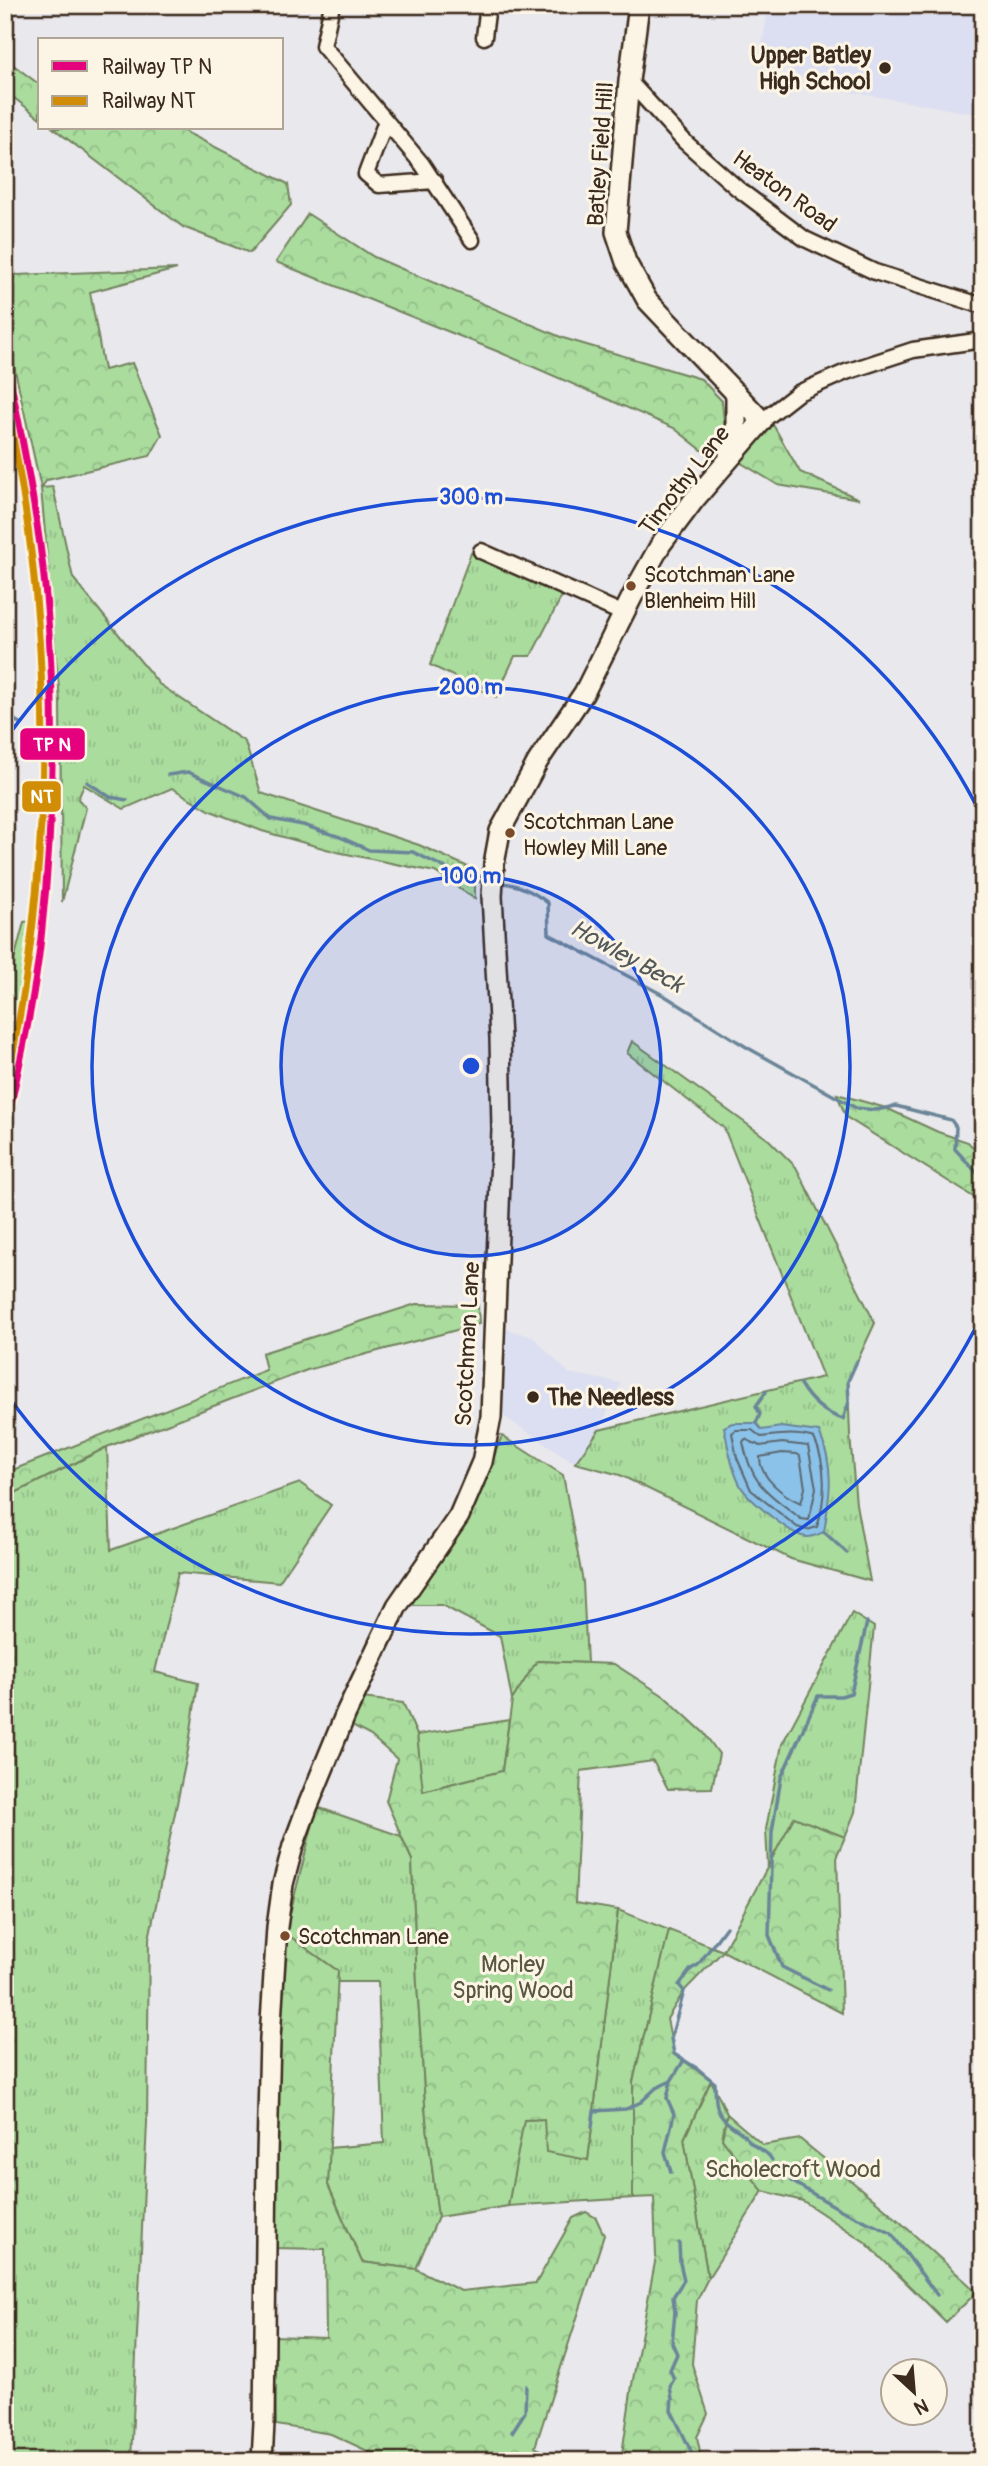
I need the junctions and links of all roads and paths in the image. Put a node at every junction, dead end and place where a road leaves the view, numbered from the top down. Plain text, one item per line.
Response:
1 (332, 5) edge
2 (488, 5) edge
3 (639, 5) edge
4 (484, 37) dead end
5 (629, 81) junction
6 (386, 121) junction
7 (435, 181) junction
8 (472, 240) dead end
9 (983, 306) edge
10 (983, 340) edge
11 (736, 393) junction
12 (762, 421) junction
13 (726, 463) junction
14 (481, 551) dead end
15 (624, 614) junction
16 (492, 896) joint
17 (262, 2461) edge

1 - 6 street
2 - 4 street
3 - 5 main road, Batley Field Hill
5 - 9 street, Heaton Road
5 - 11 main road, Batley Field Hill
6 - 7 street
6 - 7 street
7 - 8 street
10 - 12 street, Timothy Lane
11 - 12 main road, Batley Field Hill
11 - 13 main road
12 - 13 main road, Timothy Lane
13 - 15 main road, Timothy Lane
14 - 15 street
15 - 16 main road, Timothy Lane
16 - 17 main road, Scotchman Lane

